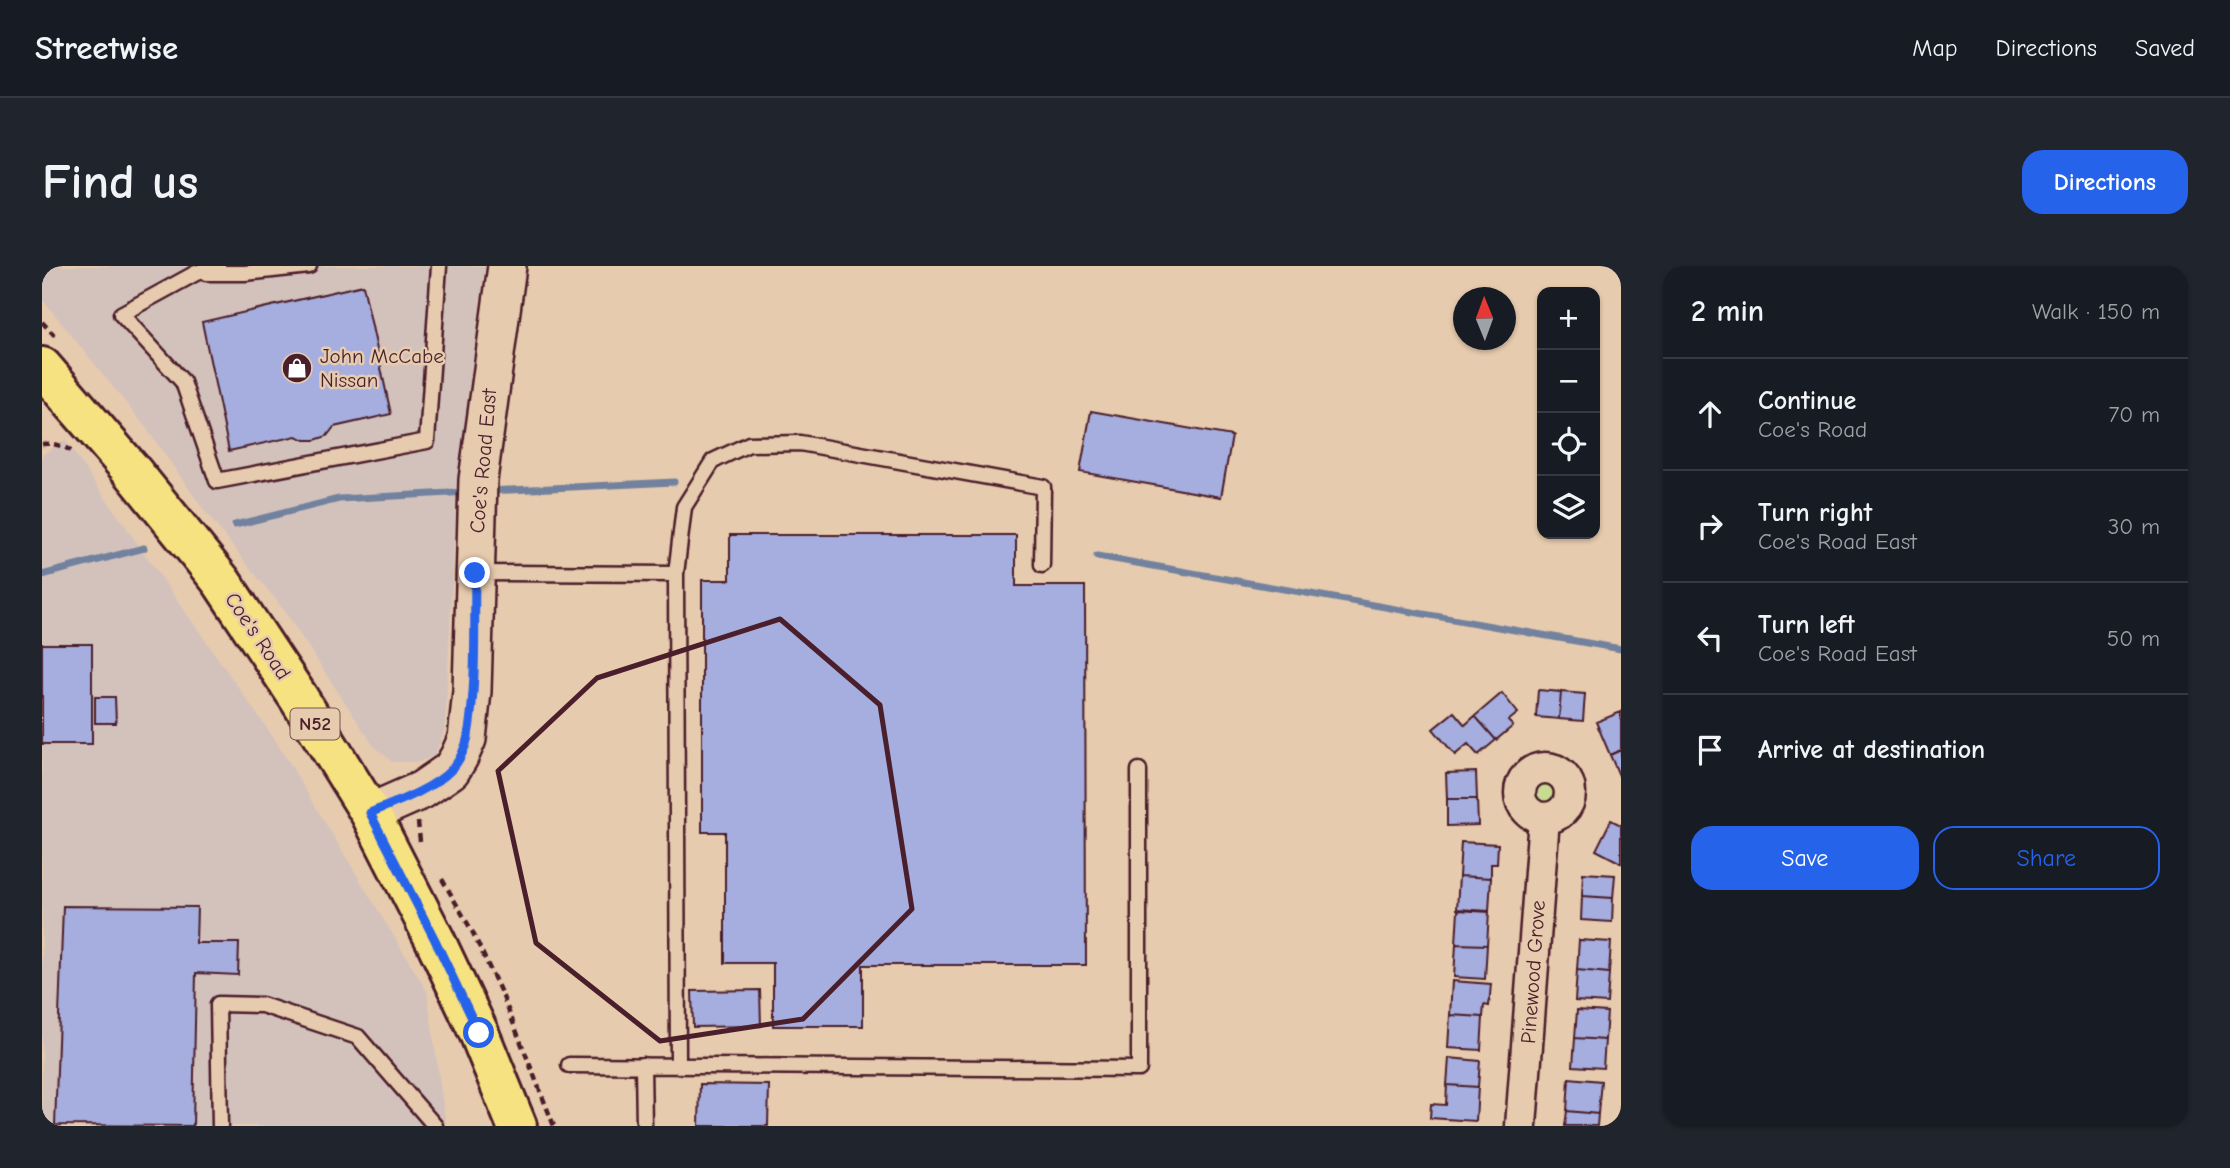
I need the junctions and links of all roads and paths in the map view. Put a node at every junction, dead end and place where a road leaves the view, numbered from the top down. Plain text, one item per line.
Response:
1 (219, 266) edge
2 (309, 266) edge
3 (439, 266) edge
4 (507, 266) edge
5 (196, 273) junction
6 (48, 386) edge
7 (42, 444) edge
8 (74, 452) dead end
9 (1042, 565) dead end
10 (475, 573) junction
11 (676, 573) junction
12 (1139, 771) dead end
13 (370, 813) junction
14 (1544, 818) dead end
15 (569, 1065) dead end
16 (643, 1065) junction
17 (678, 1065) junction
18 (220, 1126) edge
19 (435, 1126) edge
20 (517, 1126) edge
21 (644, 1126) edge
22 (1521, 1126) edge

1 - 5 lane
2 - 5 lane
3 - 5 lane
4 - 10 street, Coe's Road East
6 - 13 main road, Coe's Road / N52
7 - 8 path
9 - 11 lane
10 - 11 lane
10 - 13 street, Coe's Road East
11 - 17 lane
12 - 17 lane
13 - 20 main road, Coe's Road / N52
14 - 22 street, Pinewood Grove
15 - 16 lane
16 - 17 lane
16 - 21 lane
18 - 19 lane

